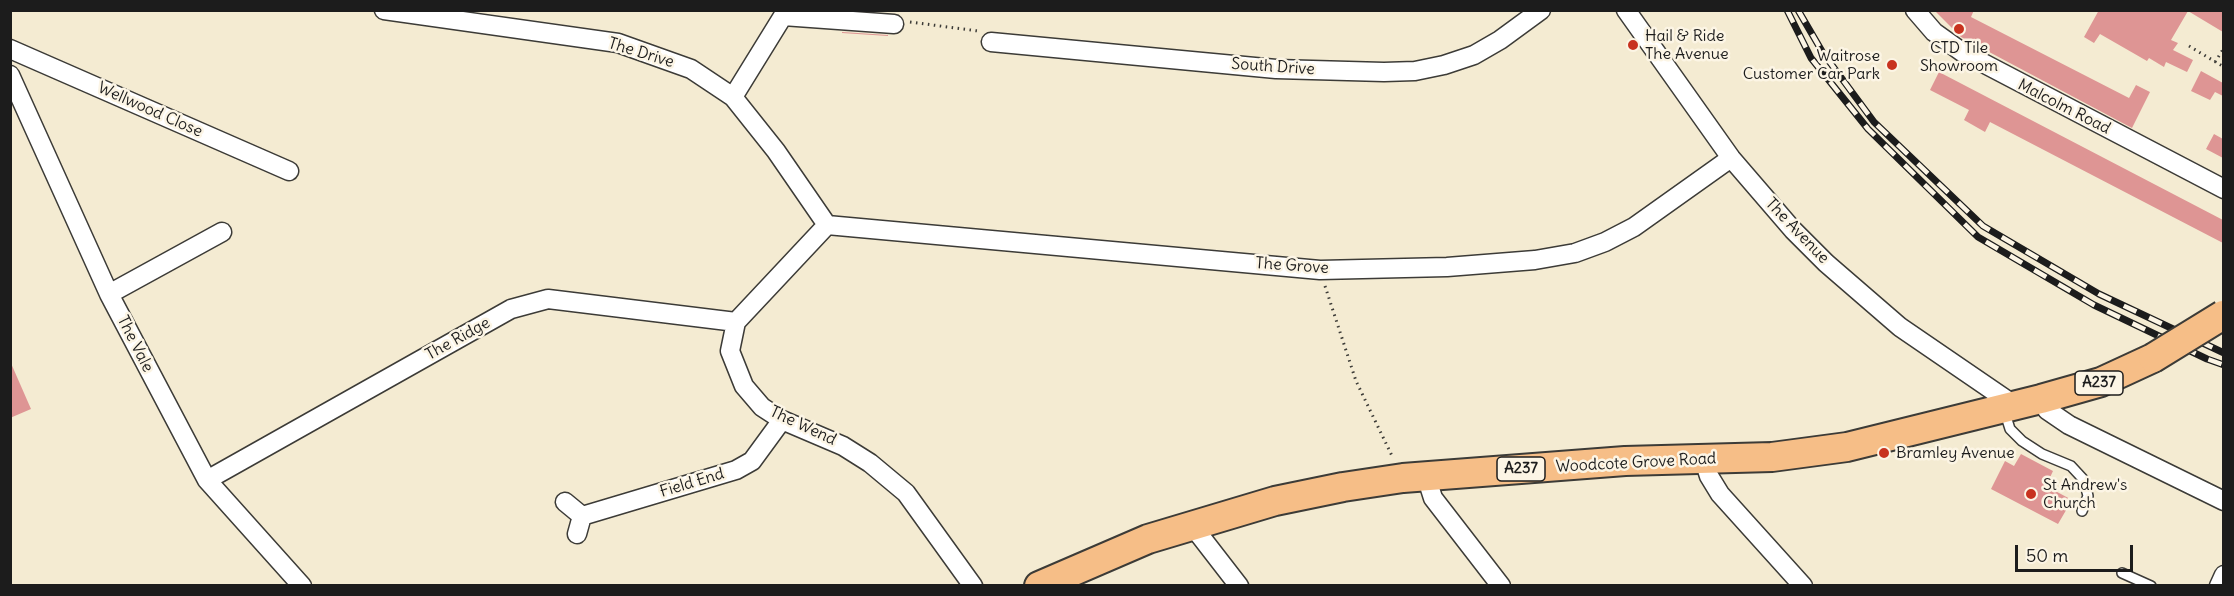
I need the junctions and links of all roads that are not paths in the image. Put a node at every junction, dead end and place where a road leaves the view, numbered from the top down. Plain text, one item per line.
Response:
1 (384, 10) edge
2 (1541, 10) edge
3 (1626, 10) edge
4 (1915, 10) edge
5 (894, 24) road end
6 (991, 42) road end
7 (10, 49) edge
8 (10, 75) edge
9 (733, 96) junction
10 (1731, 158) junction
11 (288, 171) dead end
12 (2223, 189) edge
13 (827, 225) junction
14 (222, 232) dead end
15 (109, 294) junction
16 (2223, 315) edge
17 (736, 322) junction
18 (2042, 399) junction
19 (2009, 407) junction
20 (782, 420) junction
21 (1704, 460) junction
22 (1414, 477) junction
23 (207, 480) junction
24 (2223, 501) edge
25 (565, 502) dead end
26 (2082, 511) dead end
27 (582, 516) junction
28 (1191, 524) junction
29 (577, 534) dead end
30 (2122, 573) dead end
31 (2223, 575) edge
32 (302, 585) edge
33 (973, 585) edge
34 (1039, 585) edge
35 (1239, 585) edge
36 (1501, 585) edge
37 (1803, 585) edge
38 (2151, 585) edge
39 (2219, 585) edge

1 - 9 street, The Drive
2 - 6 street, South Drive
3 - 10 street, The Avenue
4 - 12 street, Malcolm Road
5 - 9 street
7 - 11 street, Wellwood Close
8 - 15 street, The Vale
9 - 13 street, The Drive
10 - 13 street, The Grove
10 - 19 street, The Avenue
13 - 17 street
14 - 15 street
15 - 23 street, The Vale
16 - 18 main road, Woodcote Grove Road / A237, bridge
17 - 20 street, The Wend
17 - 23 street, The Ridge
18 - 19 main road, Woodcote Grove Road / A237
18 - 24 street
19 - 21 main road, Woodcote Grove Road / A237
19 - 26 lane
20 - 27 street, Field End
20 - 33 street, The Wend
21 - 22 main road, Woodcote Grove Road / A237
21 - 37 street
22 - 28 main road, Woodcote Grove Road / A237
22 - 36 street
23 - 32 street, The Vale
25 - 27 street
27 - 29 street
28 - 34 main road, Woodcote Grove Road / A237
28 - 35 street
30 - 38 lane
31 - 39 street

